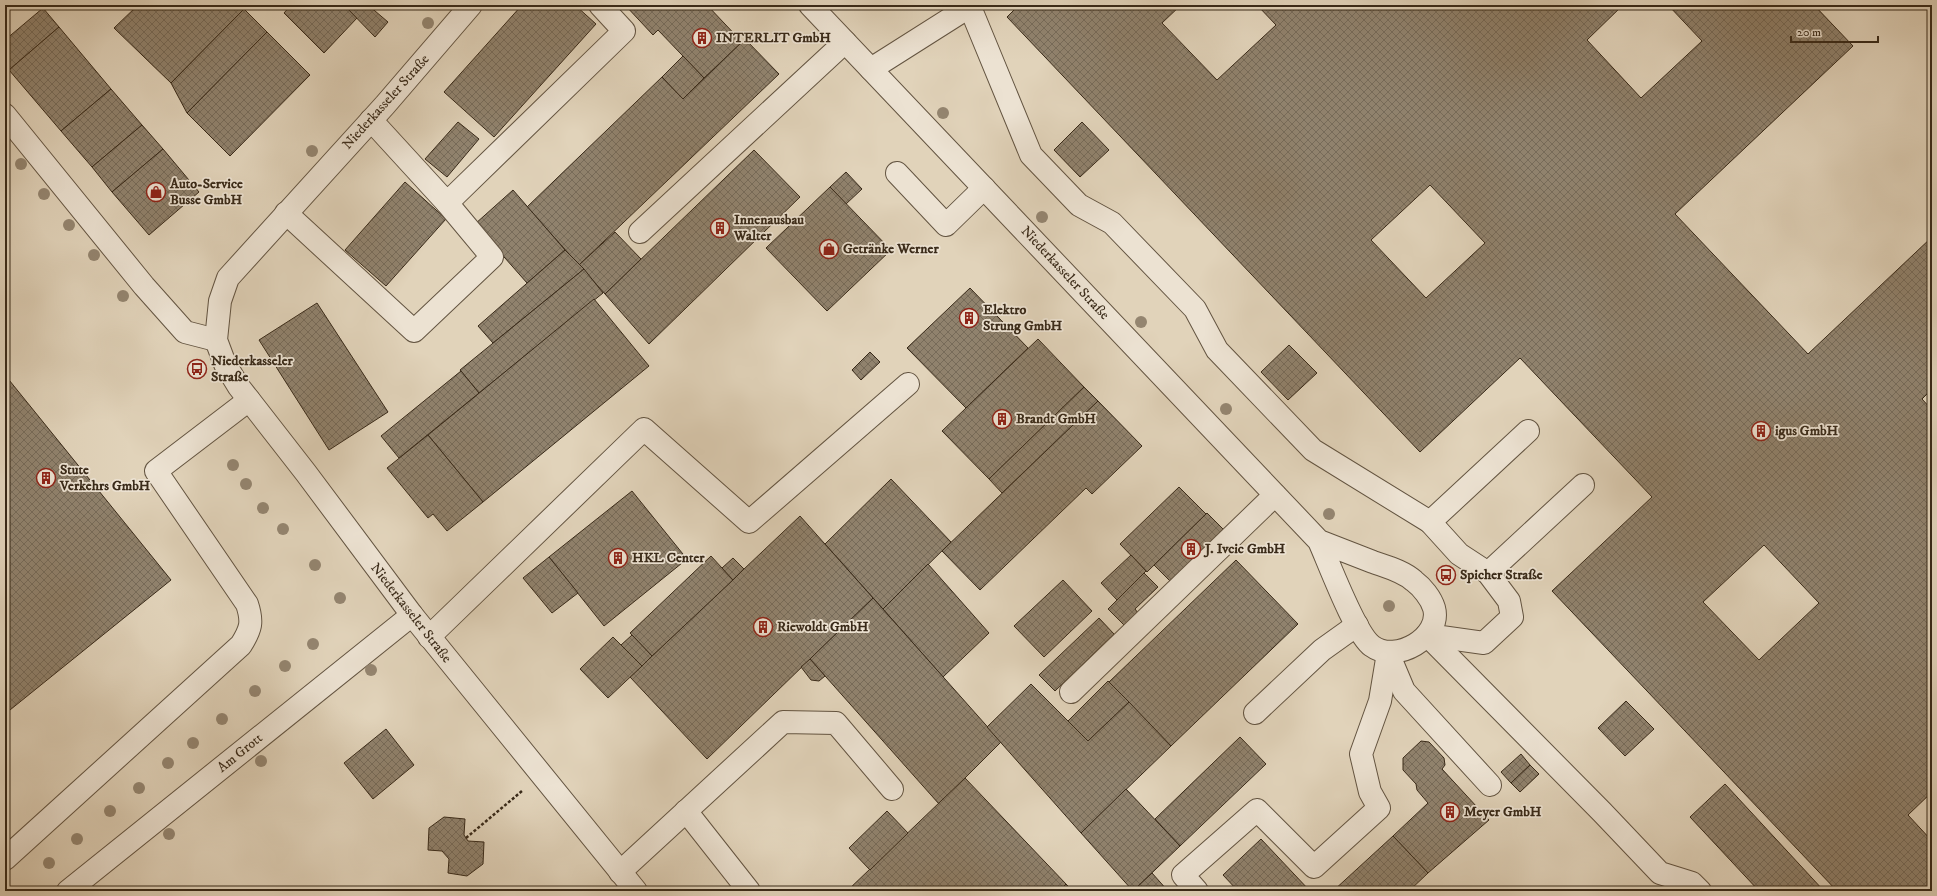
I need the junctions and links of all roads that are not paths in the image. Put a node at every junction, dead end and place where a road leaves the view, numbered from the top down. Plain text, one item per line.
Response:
1 (471, 5) edge
2 (600, 5) edge
3 (810, 5) edge
4 (971, 6) edge
5 (845, 42) junction
6 (871, 69) junction
7 (5, 115) edge
8 (371, 120) junction
9 (897, 173) dead end
10 (984, 188) junction
11 (446, 203) junction
12 (286, 213) junction
13 (640, 232) dead end
14 (216, 340) junction
15 (908, 384) dead end
16 (249, 400) junction
17 (1528, 432) dead end
18 (1583, 485) dead end
19 (1275, 495) junction
20 (1430, 522) junction
21 (1319, 541) junction
22 (1488, 573) junction
23 (412, 615) junction
24 (1357, 624) junction
25 (1427, 635) junction
26 (429, 637) junction
27 (1388, 653) junction
28 (1071, 692) dead end
29 (1255, 713) dead end
30 (1490, 785) dead end
31 (892, 789) dead end
32 (686, 811) junction
33 (5, 860) edge
34 (620, 872) junction
35 (68, 891) edge
36 (636, 891) edge
37 (749, 891) edge
38 (1196, 891) edge
39 (1700, 891) edge

1 - 8 street, Niederkasseler Straße
2 - 11 street
3 - 5 street, Niederkasseler Straße
4 - 6 street
4 - 20 street
5 - 6 street, Niederkasseler Straße
5 - 13 street
6 - 10 street, Niederkasseler Straße
7 - 14 street
8 - 11 street
8 - 12 street, Niederkasseler Straße
9 - 10 street
10 - 19 street, Niederkasseler Straße
11 - 12 street
12 - 14 street, Niederkasseler Straße
14 - 16 street, Niederkasseler Straße
15 - 26 street
16 - 23 street, Niederkasseler Straße
16 - 33 street
17 - 20 street
18 - 22 street
19 - 21 street, Niederkasseler Straße
19 - 28 street
20 - 22 street
21 - 24 street, Niederkasseler Straße
21 - 25 street, Niederkasseler Straße
22 - 25 street
23 - 26 street, Niederkasseler Straße
23 - 35 street, Am Grott
24 - 27 street, Niederkasseler Straße
24 - 29 street
25 - 27 street
25 - 39 street
26 - 34 street, Niederkasseler Straße
27 - 30 street
27 - 38 street
31 - 32 street
32 - 34 street
32 - 37 street
34 - 36 street, Niederkasseler Straße

